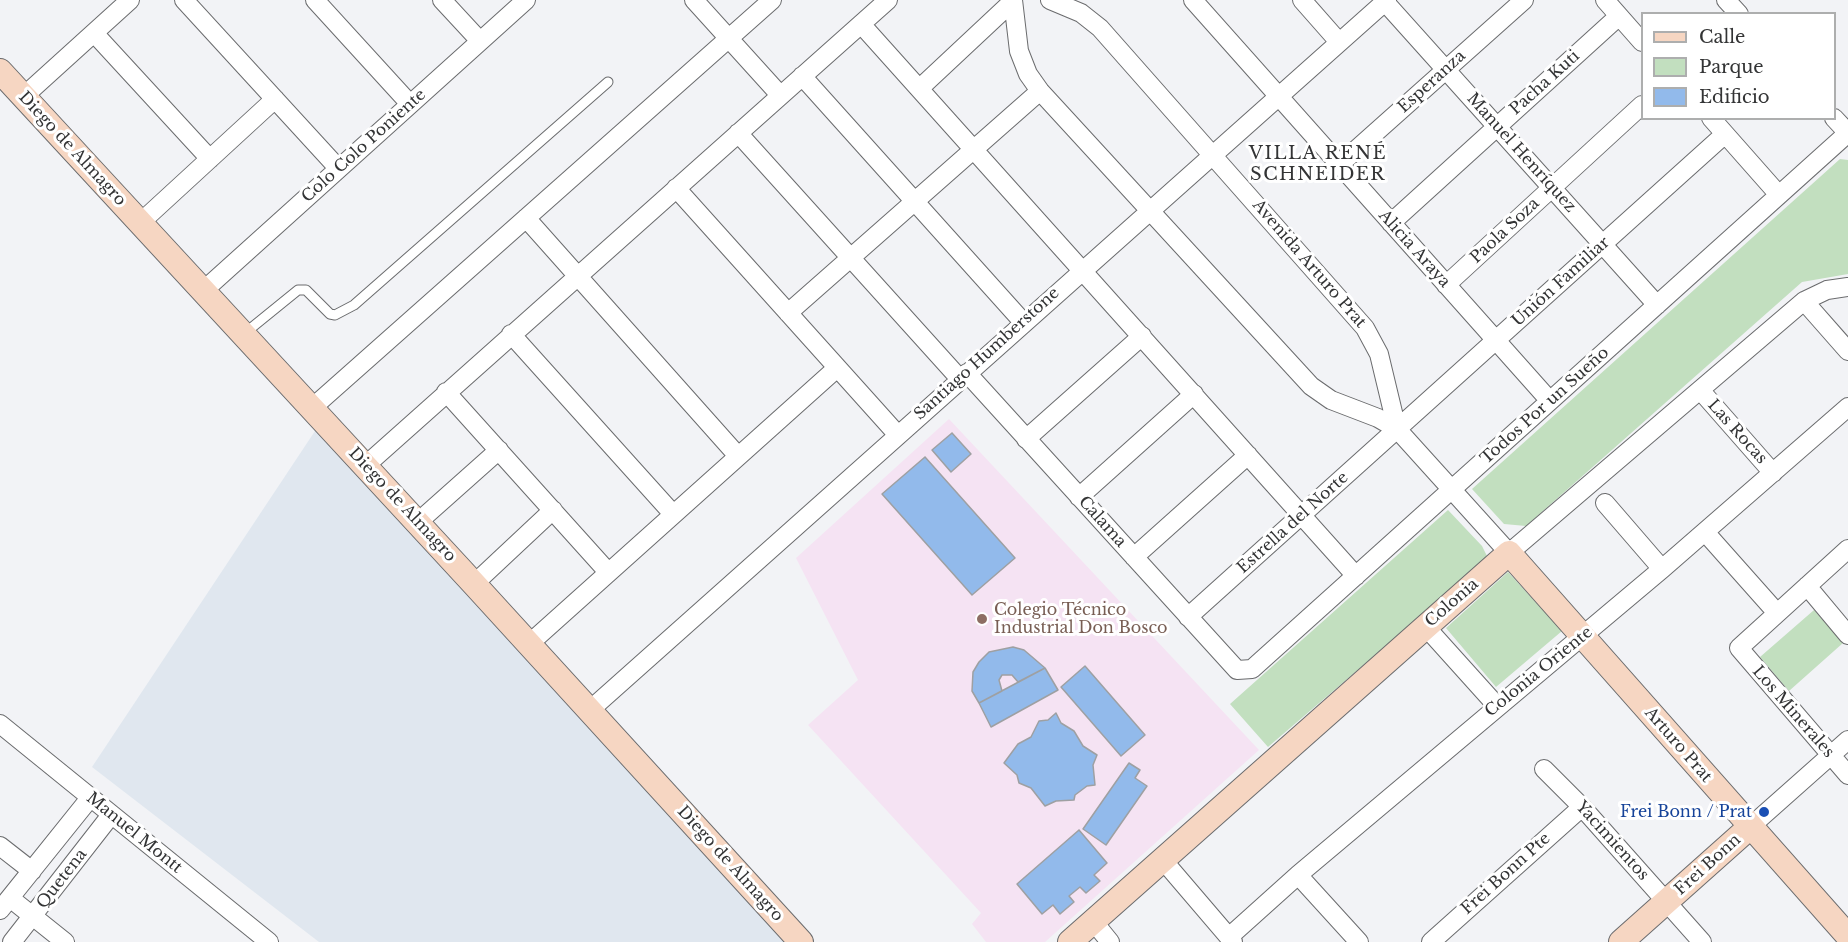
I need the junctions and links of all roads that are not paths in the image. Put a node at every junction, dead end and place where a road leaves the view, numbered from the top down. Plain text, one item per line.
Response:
1 (130, 0) edge
2 (184, 0) edge
3 (315, 0) edge
4 (442, 0) edge
5 (526, 0) edge
6 (694, 0) edge
7 (772, 0) edge
8 (888, 0) edge
9 (1050, 0) edge
10 (1193, 0) edge
11 (1302, 0) edge
12 (1524, 0) edge
13 (1605, 0) edge
14 (1726, 0) edge
15 (1013, 1) edge
16 (1386, 1) edge
17 (1737, 12) edge
18 (1619, 16) junction
19 (861, 24) junction
20 (94, 33) junction
21 (729, 38) junction
22 (480, 41) junction
23 (1641, 41) edge
24 (1339, 42) junction
25 (1446, 70) junction
26 (0, 71) edge
27 (802, 76) junction
28 (608, 82) dead end
29 (920, 88) junction
30 (1040, 91) junction
31 (780, 95) junction
32 (1278, 96) junction
33 (24, 97) junction
34 (275, 99) junction
35 (410, 104) junction
36 (1641, 106) edge
37 (1713, 120) edge
38 (1836, 120) edge
39 (1497, 127) junction
40 (738, 133) junction
41 (1848, 133) edge
42 (1725, 134) junction
43 (974, 149) junction
44 (1213, 154) junction
45 (210, 159) junction
46 (1339, 165) junction
47 (339, 168) junction
48 (676, 188) junction
49 (1552, 188) junction
50 (1779, 195) junction
51 (914, 201) junction
52 (1151, 209) junction
53 (526, 218) junction
54 (140, 223) junction
55 (1391, 223) junction
56 (1603, 244) junction
57 (851, 258) junction
58 (1083, 269) junction
59 (577, 276) junction
60 (1446, 285) junction
61 (1848, 287) edge
62 (202, 292) junction
63 (1804, 301) junction
64 (1658, 305) junction
65 (788, 313) junction
66 (1023, 322) junction
67 (511, 334) junction
68 (243, 335) junction
69 (1142, 336) junction
70 (1496, 340) junction
71 (1848, 351) edge
72 (837, 368) junction
73 (963, 376) junction
74 (1701, 391) junction
75 (446, 392) junction
76 (1194, 394) junction
77 (1550, 401) junction
78 (1848, 406) edge
79 (312, 408) junction
80 (1397, 429) junction
81 (897, 434) junction
82 (1026, 439) junction
83 (499, 450) junction
84 (1248, 455) junction
85 (738, 456) junction
86 (365, 466) junction
87 (1773, 473) junction
88 (1452, 489) junction
89 (1079, 497) junction
90 (1605, 503) dead end
91 (552, 510) junction
92 (673, 514) junction
93 (1302, 515) junction
94 (417, 523) junction
95 (1705, 532) junction
96 (1848, 549) edge
97 (1509, 552) junction
98 (1134, 557) junction
99 (1662, 569) junction
100 (608, 572) junction
101 (1356, 576) junction
102 (474, 584) junction
103 (1807, 586) junction
104 (1777, 613) junction
105 (1188, 617) junction
106 (1425, 626) junction
107 (1848, 635) edge
108 (1583, 636) junction
109 (529, 644) junction
110 (1237, 670) joint
111 (1497, 706) junction
112 (590, 710) junction
113 (0, 724) edge
114 (1848, 740) edge
115 (1830, 756) junction
116 (1544, 769) dead end
117 (1848, 775) edge
118 (90, 798) junction
119 (1582, 807) junction
120 (111, 815) junction
121 (1750, 827) junction
122 (0, 846) edge
123 (1162, 859) junction
124 (32, 871) junction
125 (1298, 875) junction
126 (1668, 902) junction
127 (5, 904) edge
128 (32, 916) junction
129 (1092, 921) junction
130 (0, 932) edge
131 (1848, 936) edge
132 (1231, 940) edge
133 (12, 942) edge
134 (65, 942) edge
135 (269, 942) edge
136 (801, 942) edge
137 (1071, 942) edge
138 (1110, 942) edge
139 (1359, 942) edge
140 (1431, 942) edge
141 (1621, 942) edge
142 (1702, 942) edge

1 - 20 street
2 - 34 street
3 - 35 street
4 - 22 street
5 - 22 street, Colo Colo Poniente
6 - 21 street
7 - 21 street
8 - 19 street
9 - 44 street, Avenida Arturo Prat
10 - 32 street, Alicia Araya
11 - 24 street
12 - 25 street, Esperanza
13 - 18 street
14 - 17 street
15 - 29 street
15 - 30 street, Avenida Arturo Prat
16 - 24 street, Santiago Humberstone
16 - 25 street, Manuel Henríquez
18 - 23 street
18 - 39 street, Pacha Kuti
19 - 27 street
19 - 29 street
20 - 33 street
20 - 45 street
21 - 31 street
21 - 53 street
22 - 35 street, Colo Colo Poniente
24 - 32 street, Santiago Humberstone
25 - 39 street, Manuel Henríquez
25 - 46 street, Esperanza
26 - 33 street, Diego de Almagro
27 - 31 street
27 - 51 street
28 - 68 lane
29 - 43 street
30 - 43 street
30 - 52 street, Avenida Arturo Prat
31 - 40 street
32 - 44 street, Santiago Humberstone
32 - 46 street, Alicia Araya
33 - 54 street, Diego de Almagro
34 - 45 street
34 - 47 street
35 - 47 street, Colo Colo Poniente
36 - 49 street, Paola Soza
37 - 42 street
38 - 41 street
39 - 49 street, Manuel Henríquez
39 - 55 street, Pacha Kuti
40 - 48 street
40 - 57 street, Calama
41 - 50 street, Todos Por un Sueño
42 - 50 street
42 - 56 street, Unión Familiar
43 - 51 street
43 - 58 street
44 - 52 street, Santiago Humberstone
44 - 80 street, Avenida Arturo Prat
45 - 54 street
46 - 55 street, Alicia Araya
47 - 62 street, Colo Colo Poniente
48 - 59 street
48 - 65 street
49 - 56 street, Manuel Henríquez
49 - 60 street, Paola Soza
50 - 64 street, Todos Por un Sueño
51 - 57 street
51 - 66 street
52 - 58 street, Santiago Humberstone
52 - 80 street, Avenida Arturo Prat
53 - 59 street
53 - 79 street
54 - 62 street, Diego de Almagro
55 - 60 street, Alicia Araya
56 - 64 street, Manuel Henríquez
56 - 70 street, Unión Familiar
57 - 65 street
57 - 73 street, Calama
58 - 66 street, Santiago Humberstone
58 - 69 street
59 - 67 street
59 - 85 street
60 - 70 street, Alicia Araya
61 - 63 street, Colonia
62 - 68 street, Diego de Almagro
63 - 71 street
63 - 74 street, Colonia
64 - 77 street, Todos Por un Sueño
65 - 72 street
66 - 73 street, Santiago Humberstone
67 - 75 street
67 - 92 street
68 - 79 street, Diego de Almagro
69 - 76 street
69 - 82 street
70 - 77 street, Alicia Araya
70 - 80 street, Unión Familiar
72 - 81 street
72 - 85 street
73 - 81 street, Santiago Humberstone
73 - 82 street, Calama
74 - 87 street, Las Rocas
74 - 97 street, Colonia
75 - 83 street
75 - 86 street
76 - 84 street
76 - 89 street
77 - 88 street, Todos Por un Sueño
78 - 87 street, Colonia Oriente
79 - 86 street, Diego de Almagro
80 - 88 street, Avenida Arturo Prat
80 - 93 street, Estrella del Norte
81 - 112 street, Santiago Humberstone
82 - 89 street, Calama
83 - 91 street
83 - 94 street
84 - 93 street
84 - 98 street
85 - 92 street
86 - 94 street, Diego de Almagro
87 - 95 street, Colonia Oriente
88 - 97 street, Avenida Arturo Prat
88 - 101 street, Todos Por un Sueño
89 - 98 street, Calama
90 - 99 street
91 - 100 street
91 - 102 street
92 - 100 street
93 - 101 street
93 - 105 street, Estrella del Norte
94 - 102 street, Diego de Almagro
95 - 99 street, Colonia Oriente
95 - 104 street
96 - 103 street
97 - 106 street, Colonia
97 - 108 street, Arturo Prat
98 - 105 street, Calama
99 - 108 street, Colonia Oriente
100 - 109 street
101 - 110 street, Todos Por un Sueño
102 - 109 street, Diego de Almagro
103 - 104 street
103 - 107 street
104 - 115 street, Los Minerales
105 - 110 street, Calama
106 - 111 street
106 - 123 street, Colonia
108 - 111 street, Colonia Oriente
108 - 121 street, Arturo Prat
109 - 112 street, Diego de Almagro
111 - 125 street, Colonia Oriente
112 - 136 street, Diego de Almagro
113 - 118 street, Manuel Montt
114 - 115 street, Frei Bonn
115 - 117 street, Los Minerales
115 - 121 street, Frei Bonn
116 - 119 street, Yacimientos
118 - 120 street, Manuel Montt
118 - 124 street, Quetena
119 - 126 street, Yacimientos
119 - 140 street, Frei Bonn Pte
120 - 128 street, Quetena
120 - 135 street, Manuel Montt
121 - 126 street, Frei Bonn
121 - 131 street, Arturo Prat
122 - 124 street
123 - 129 street, Colonia
123 - 132 street
124 - 127 street, Quetena
125 - 132 street, Colonia Oriente
125 - 139 street
126 - 141 street, Frei Bonn
126 - 142 street, Yacimientos
127 - 128 street
128 - 133 street, Quetena
128 - 134 street
129 - 137 street, Colonia
129 - 138 street
130 - 133 street

